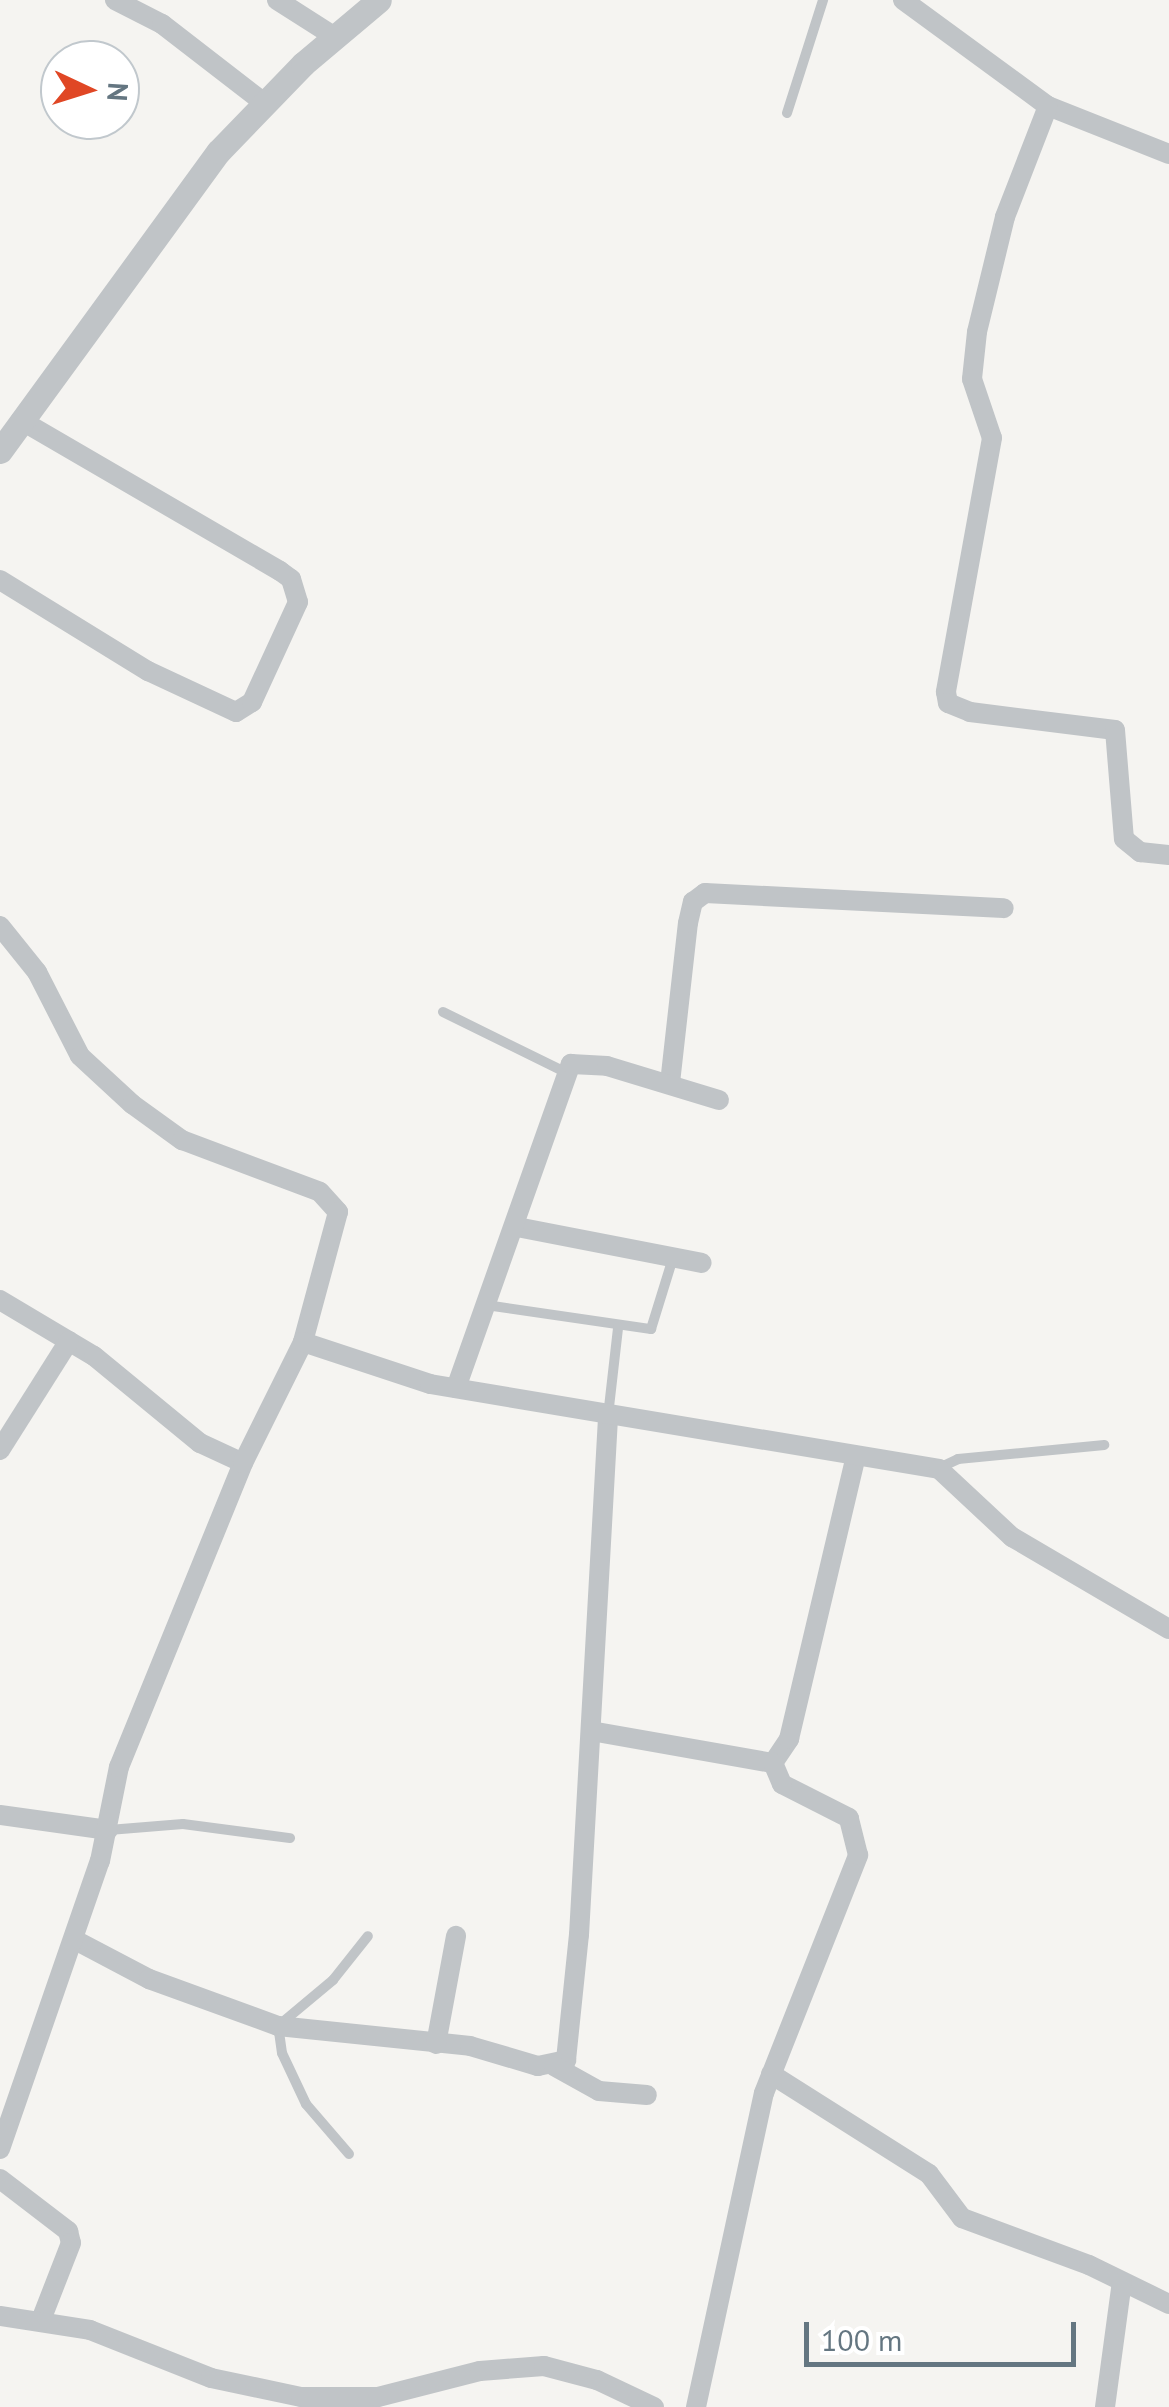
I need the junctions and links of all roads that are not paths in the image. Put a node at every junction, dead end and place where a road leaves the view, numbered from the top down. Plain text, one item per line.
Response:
1 (115, 0) edge
2 (277, 0) edge
3 (379, 0) edge
4 (824, 0) edge
5 (903, 0) edge
6 (335, 37) junction
7 (263, 102) junction
8 (1048, 106) junction
9 (787, 113) dead end
10 (1169, 154) edge
11 (9, 431) edge
12 (0, 580) edge
13 (1169, 855) edge
14 (1004, 908) dead end
15 (0, 926) edge
16 (443, 1012) dead end
17 (565, 1072) junction
18 (670, 1083) junction
19 (718, 1100) dead end
20 (517, 1227) junction
21 (673, 1257) junction
22 (702, 1263) dead end
23 (0, 1300) edge
24 (486, 1305) junction
25 (618, 1328) junction
26 (70, 1341) junction
27 (303, 1342) junction
28 (456, 1388) junction
29 (608, 1418) junction
30 (1104, 1445) dead end
31 (0, 1450) edge
32 (856, 1456) junction
33 (243, 1463) junction
34 (938, 1468) junction
35 (1169, 1629) edge
36 (590, 1731) junction
37 (773, 1763) junction
38 (0, 1816) edge
39 (108, 1830) junction
40 (290, 1838) dead end
41 (368, 1936) dead end
42 (456, 1936) dead end
43 (75, 1940) junction
44 (278, 2026) junction
45 (436, 2044) junction
46 (554, 2066) junction
47 (771, 2074) junction
48 (648, 2096) dead end
49 (0, 2150) edge
50 (348, 2154) dead end
51 (0, 2179) edge
52 (1122, 2282) junction
53 (1169, 2304) edge
54 (0, 2316) edge
55 (41, 2320) junction
56 (302, 2402) edge
57 (654, 2407) edge
58 (696, 2407) edge
59 (1105, 2407) edge

1 - 7 street
2 - 6 street
3 - 6 street
4 - 9 lane
5 - 8 street
6 - 7 street
7 - 11 street
8 - 10 street
8 - 13 street
11 - 12 street
14 - 18 street
15 - 27 street
16 - 17 lane
17 - 18 street
17 - 20 street
18 - 19 street
20 - 21 street
20 - 24 street
21 - 22 street
21 - 25 lane
23 - 26 street
24 - 25 lane
24 - 28 street
25 - 29 lane
26 - 31 street
26 - 33 street
27 - 28 street
27 - 33 street
28 - 29 street
29 - 32 street
29 - 36 street
30 - 34 lane
32 - 34 street
32 - 37 street
33 - 39 street
34 - 35 street
36 - 37 street
36 - 46 street
37 - 47 street
38 - 39 street
39 - 40 lane
39 - 43 street
41 - 44 lane
42 - 45 street
43 - 44 street
43 - 49 street
44 - 45 street
44 - 50 lane
45 - 46 street
46 - 48 street
47 - 52 street
47 - 58 street
51 - 55 street
52 - 53 street
52 - 59 street
54 - 55 street
55 - 56 street
56 - 57 street

